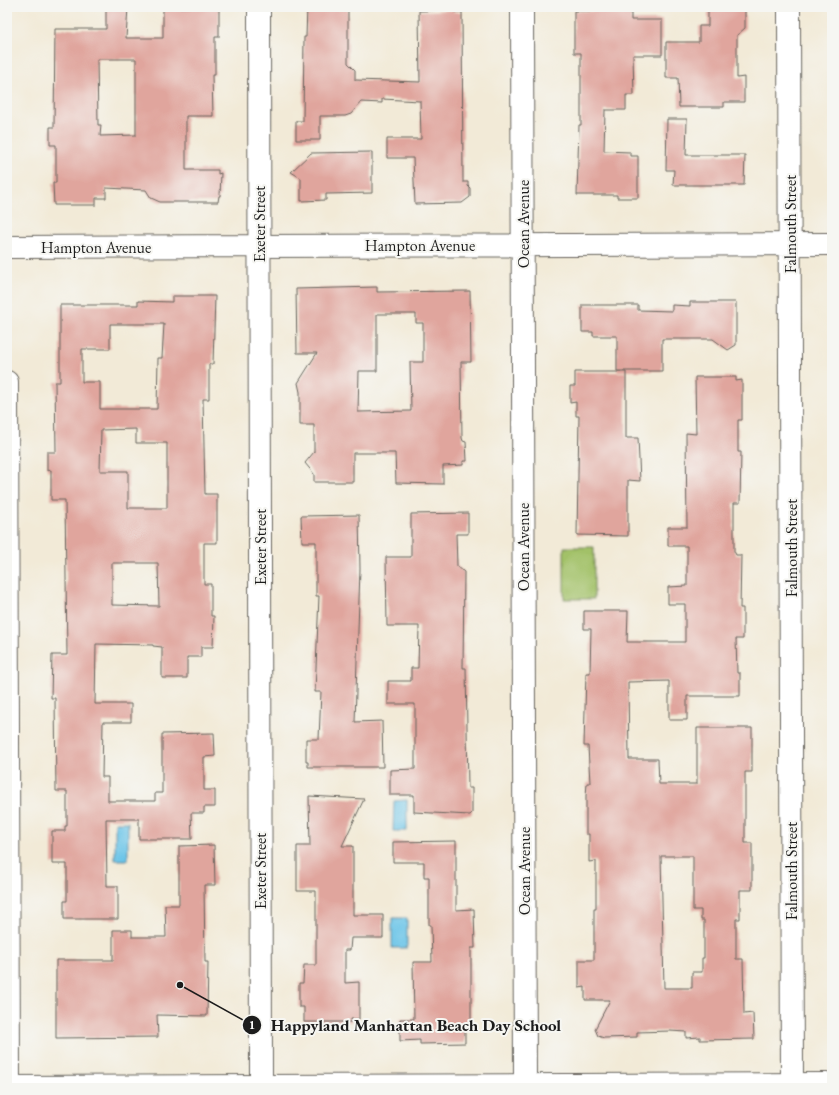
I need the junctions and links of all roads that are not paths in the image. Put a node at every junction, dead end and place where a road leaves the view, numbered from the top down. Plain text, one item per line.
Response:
1 (259, 7) edge
2 (522, 7) edge
3 (789, 7) edge
4 (790, 244) junction
5 (832, 244) edge
6 (523, 245) junction
7 (259, 246) junction
8 (7, 247) edge
9 (7, 382) edge
10 (832, 1084) edge
11 (525, 1086) edge
12 (792, 1086) edge
13 (9, 1087) edge
14 (261, 1087) edge

1 - 7 street, Exeter Street
2 - 6 street, Ocean Avenue
3 - 4 street, Falmouth Street
4 - 5 street, Hampton Avenue
4 - 6 street, Hampton Avenue
4 - 12 street, Falmouth Street
6 - 7 street, Hampton Avenue
6 - 11 street, Ocean Avenue
7 - 8 street, Hampton Avenue
7 - 14 street, Exeter Street
9 - 13 street
10 - 12 street
11 - 12 street
11 - 14 street
13 - 14 street

